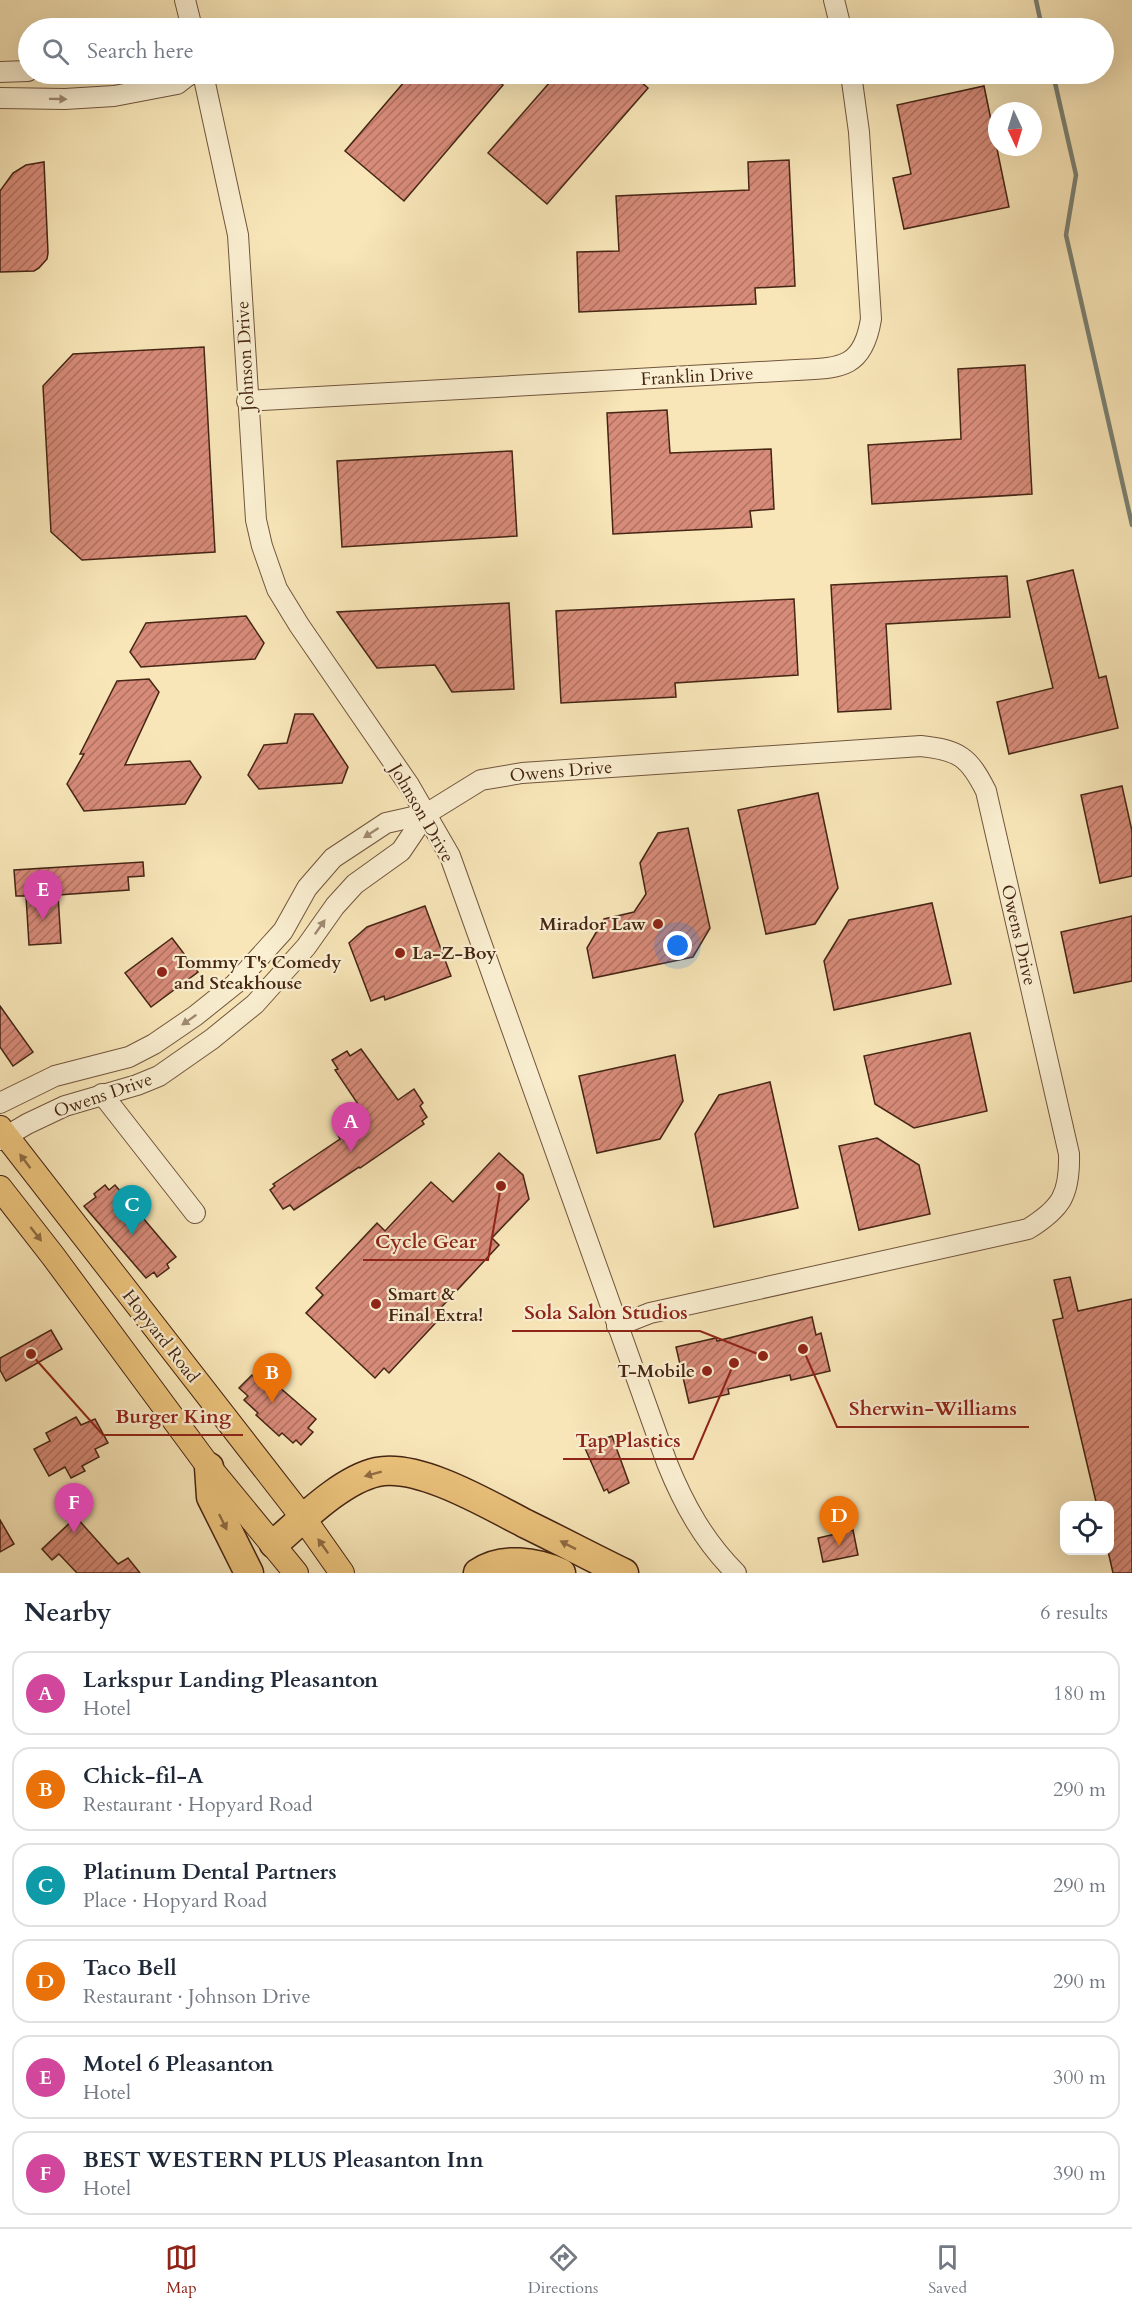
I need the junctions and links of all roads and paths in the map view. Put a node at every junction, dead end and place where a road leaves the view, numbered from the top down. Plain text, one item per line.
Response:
1 (185, 0) edge
2 (834, 0) edge
3 (190, 18) edge
4 (838, 18) edge
5 (18, 71) edge
6 (0, 72) edge
7 (177, 84) edge
8 (205, 84) edge
9 (853, 84) edge
10 (0, 98) edge
11 (247, 401) junction
12 (426, 814) junction
13 (258, 958) junction
14 (235, 984) junction
15 (255, 1004) junction
16 (222, 1030) junction
17 (102, 1095) junction
18 (0, 1103) edge
19 (2, 1135) edge
20 (0, 1188) edge
21 (195, 1213) dead end
22 (617, 1326) junction
23 (208, 1467) junction
24 (304, 1519) junction
25 (273, 1544) junction
26 (249, 1573) edge
27 (296, 1573) edge
28 (342, 1573) edge
29 (478, 1573) edge
30 (561, 1573) edge
31 (624, 1573) edge
32 (736, 1573) edge

1 - 3 street
2 - 4 street
5 - 6 street
10 -> 7 street
8 - 11 street, Johnson Drive
9 - 11 street, Franklin Drive
11 - 12 street, Johnson Drive
12 -> 13 street, Owens Drive
15 -> 12 street, Owens Drive
12 - 22 street, Johnson Drive
12 - 22 street, Owens Drive
13 - 14 street, Owens Drive
13 - 15 street
14 - 16 street
14 -> 18 street, Owens Drive
15 - 16 street, Owens Drive
16 - 17 street, Owens Drive
17 - 19 street, Owens Drive
17 - 21 street
24 -> 19 main road, Hopyard Road
20 -> 23 main road
22 - 32 street, Johnson Drive
23 - 25 main road
23 -> 26 highway
24 - 25 highway
28 -> 24 main road, Hopyard Road
31 -> 24 highway
25 - 27 main road
29 - 30 highway

